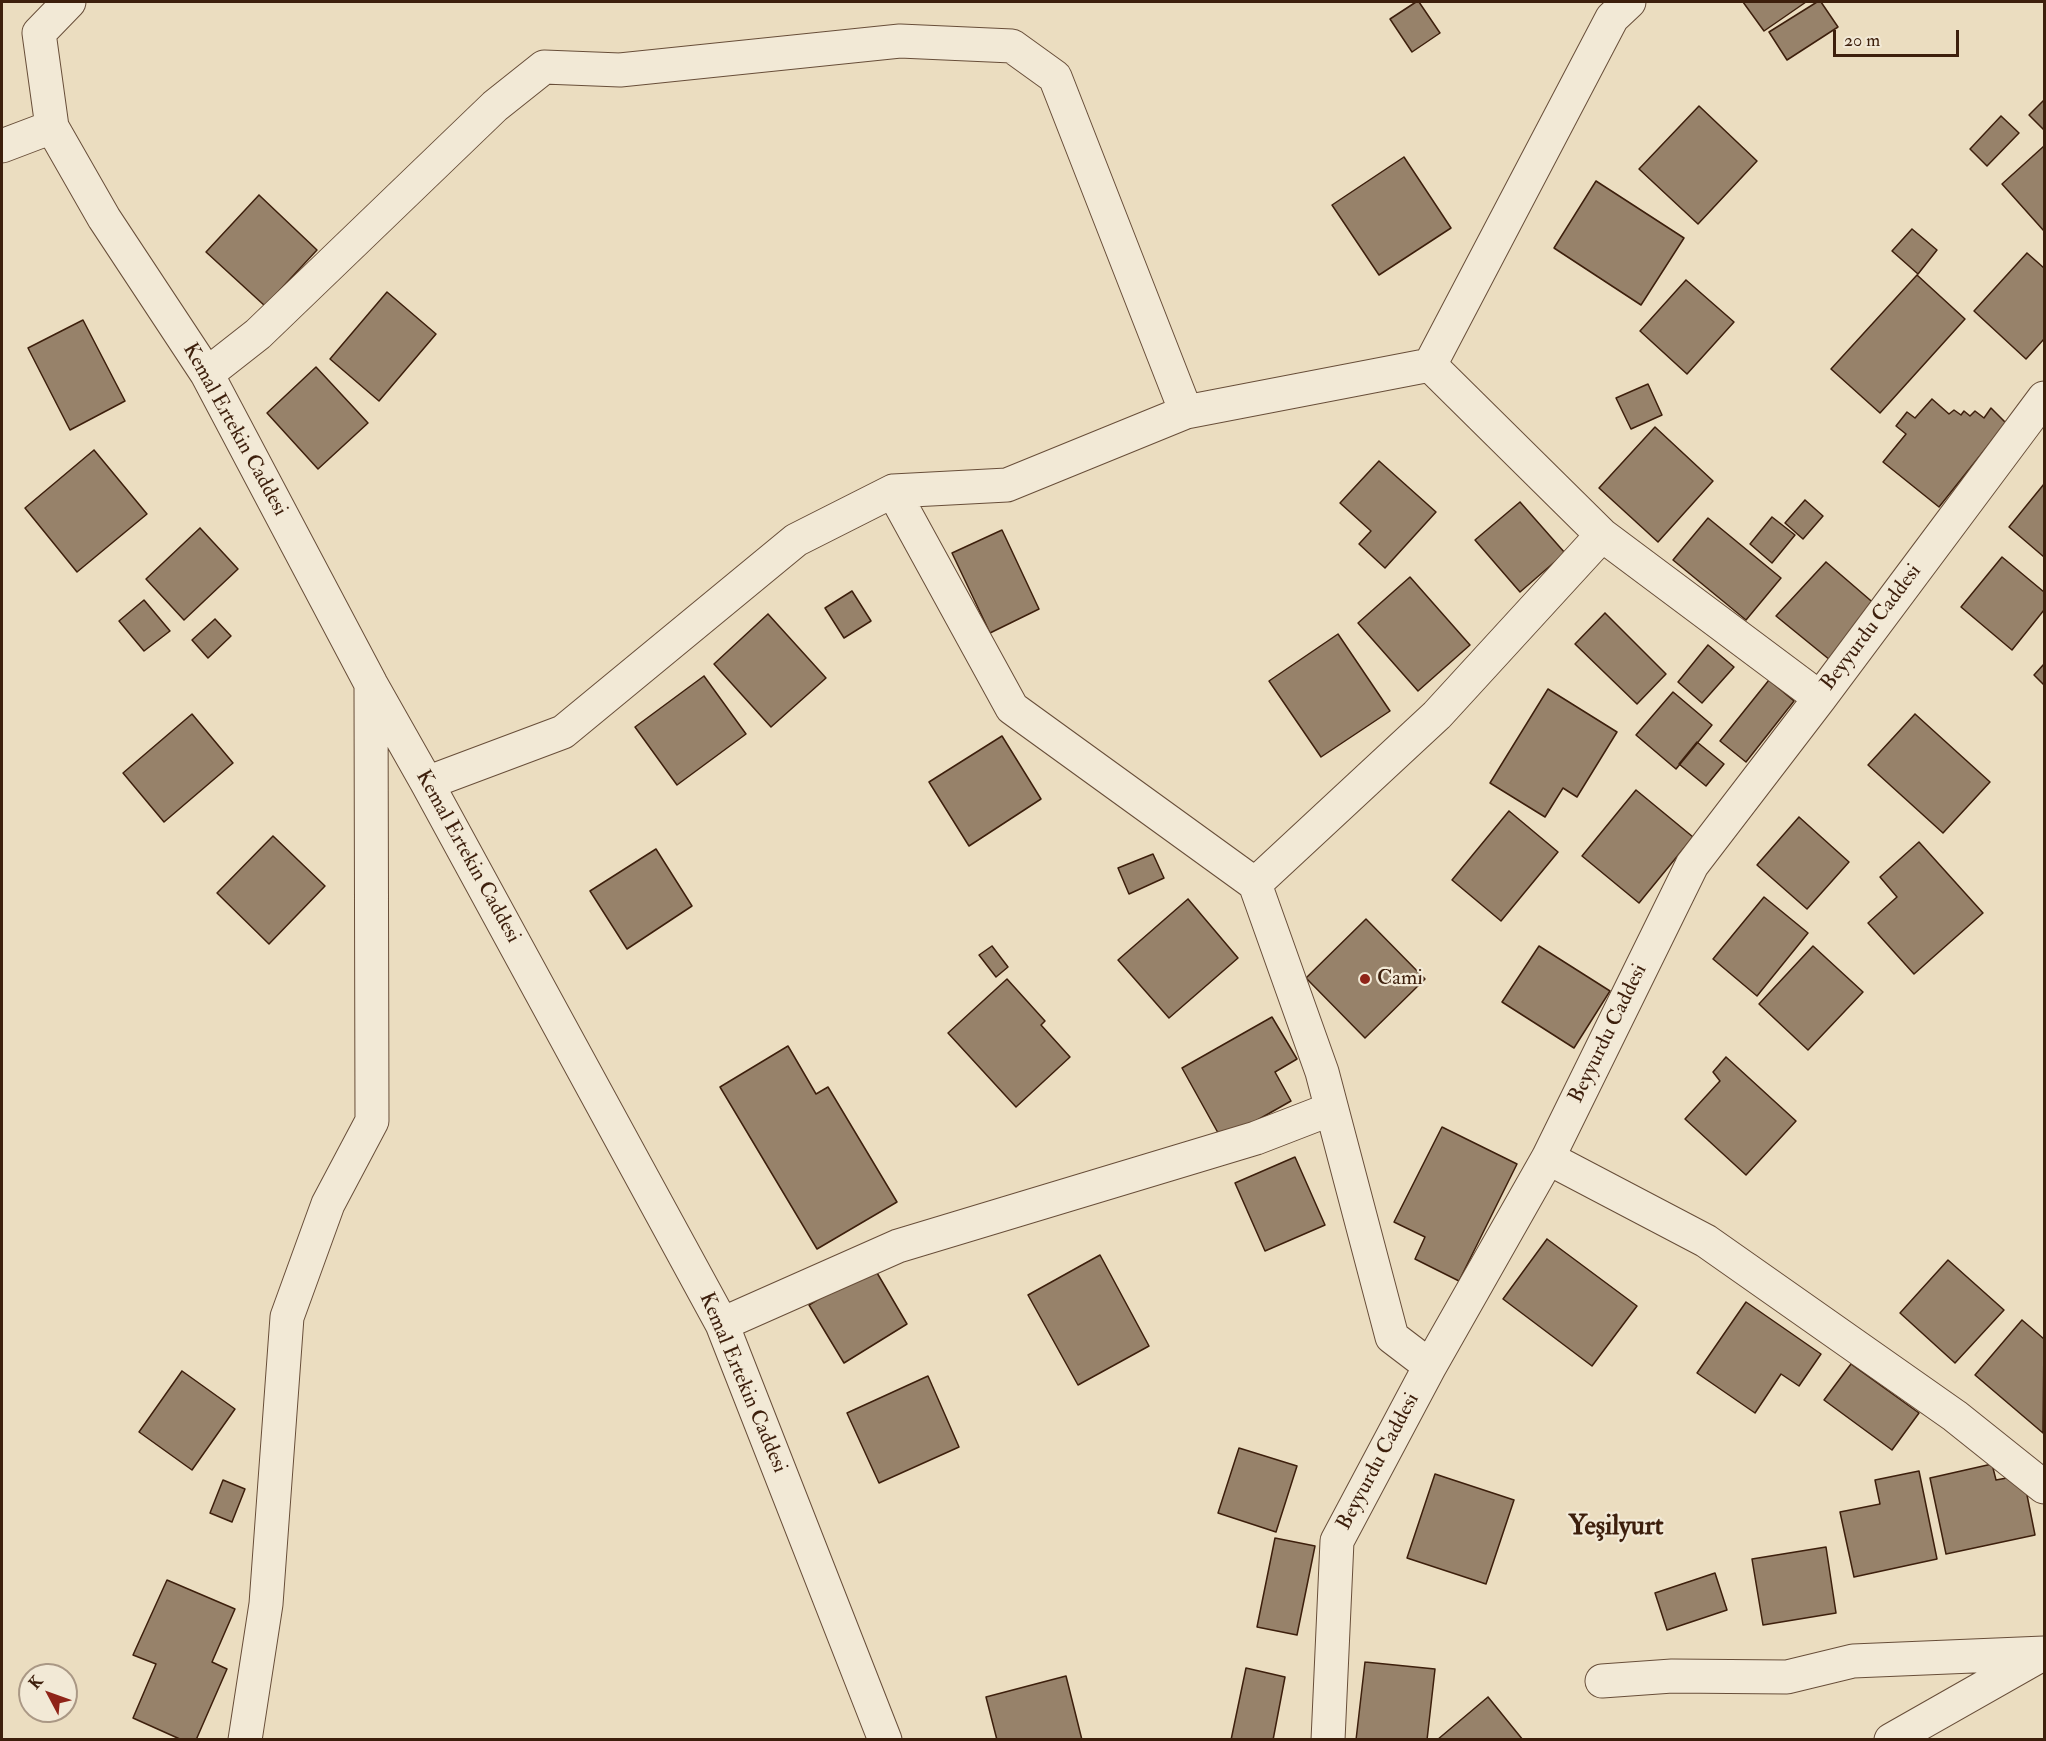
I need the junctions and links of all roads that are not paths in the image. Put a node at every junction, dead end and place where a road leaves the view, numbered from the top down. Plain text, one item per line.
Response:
1 (69, 2) edge
2 (1629, 2) edge
3 (52, 127) junction
4 (2, 146) edge
5 (1430, 364) junction
6 (207, 374) junction
7 (2042, 406) edge
8 (1186, 412) junction
9 (893, 491) junction
10 (1602, 535) junction
11 (371, 684) junction
12 (1820, 698) junction
13 (427, 783) junction
14 (1255, 884) junction
15 (1331, 1109) junction
16 (1548, 1158) junction
17 (722, 1324) junction
18 (1430, 1366) junction
19 (2044, 1487) edge
20 (2044, 1653) edge
21 (1602, 1681) dead end
22 (245, 1740) edge
23 (885, 1740) edge
24 (1328, 1740) edge
25 (1891, 1740) edge

1 - 3 street, Kemal Ertekin Caddesi
2 - 5 street
3 - 4 street
3 - 6 street, Kemal Ertekin Caddesi
5 - 8 street
5 - 10 street
6 - 8 street
6 - 11 street, Kemal Ertekin Caddesi
7 - 12 street, Beyyurdu Caddesi
8 - 9 street
9 - 13 street
9 - 14 street
10 - 12 street
10 - 14 street
11 - 13 street, Kemal Ertekin Caddesi
11 - 22 street
12 - 16 street, Beyyurdu Caddesi
13 - 17 street, Kemal Ertekin Caddesi
14 - 15 street
15 - 17 street
15 - 18 street
16 - 18 street, Beyyurdu Caddesi
16 - 19 street
17 - 23 street, Kemal Ertekin Caddesi
18 - 24 street, Beyyurdu Caddesi
20 - 21 street
20 - 25 street

